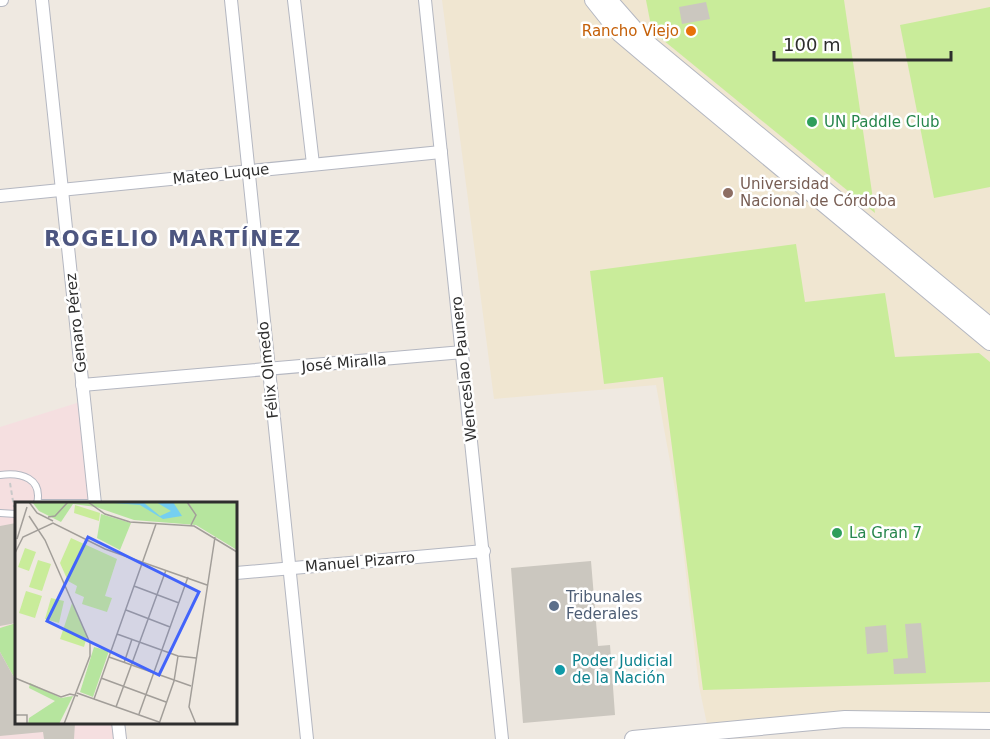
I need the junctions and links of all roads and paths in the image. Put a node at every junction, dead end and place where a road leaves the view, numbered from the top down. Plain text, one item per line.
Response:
1 (42, 0) edge
2 (231, 0) edge
3 (294, 0) edge
4 (425, 0) edge
5 (593, 0) edge
6 (609, 0) edge
7 (441, 152) junction
8 (313, 164) junction
9 (248, 171) junction
10 (62, 189) junction
11 (0, 196) edge
12 (990, 326) edge
13 (990, 342) edge
14 (463, 352) junction
15 (268, 369) junction
16 (82, 385) junction
17 (4, 475) edge
18 (37, 502) edge
19 (95, 502) edge
20 (15, 511) edge
21 (0, 513) edge
22 (15, 514) edge
23 (484, 551) junction
24 (288, 569) junction
25 (237, 573) edge
26 (990, 721) edge
27 (118, 724) edge
28 (990, 729) edge
29 (120, 739) edge
30 (307, 739) edge
31 (502, 739) edge
32 (633, 739) edge
33 (720, 739) edge

1 - 10 street, Genaro Pérez
2 - 9 street, Félix Olmedo
3 - 8 street
4 - 7 street, Wenceslao Paunero
5 - 13 main road
6 - 12 main road
7 - 8 street, Mateo Luque
7 - 14 street, Wenceslao Paunero
8 - 9 street, Mateo Luque
9 - 10 street, Mateo Luque
9 - 15 street, Félix Olmedo
10 - 11 street, Mateo Luque
10 - 16 street, Genaro Pérez
14 - 15 street, José Miralla
14 - 23 street, Wenceslao Paunero
15 - 16 street, José Miralla
15 - 24 street, Félix Olmedo
16 - 19 street, Genaro Pérez
17 - 18 lane
17 - 20 path
21 - 22 lane
23 - 24 street, Manuel Pizarro
23 - 31 street, Wenceslao Paunero
24 - 25 street, Manuel Pizarro
24 - 30 street, Félix Olmedo
26 - 32 main road
27 - 29 street
28 - 33 main road

